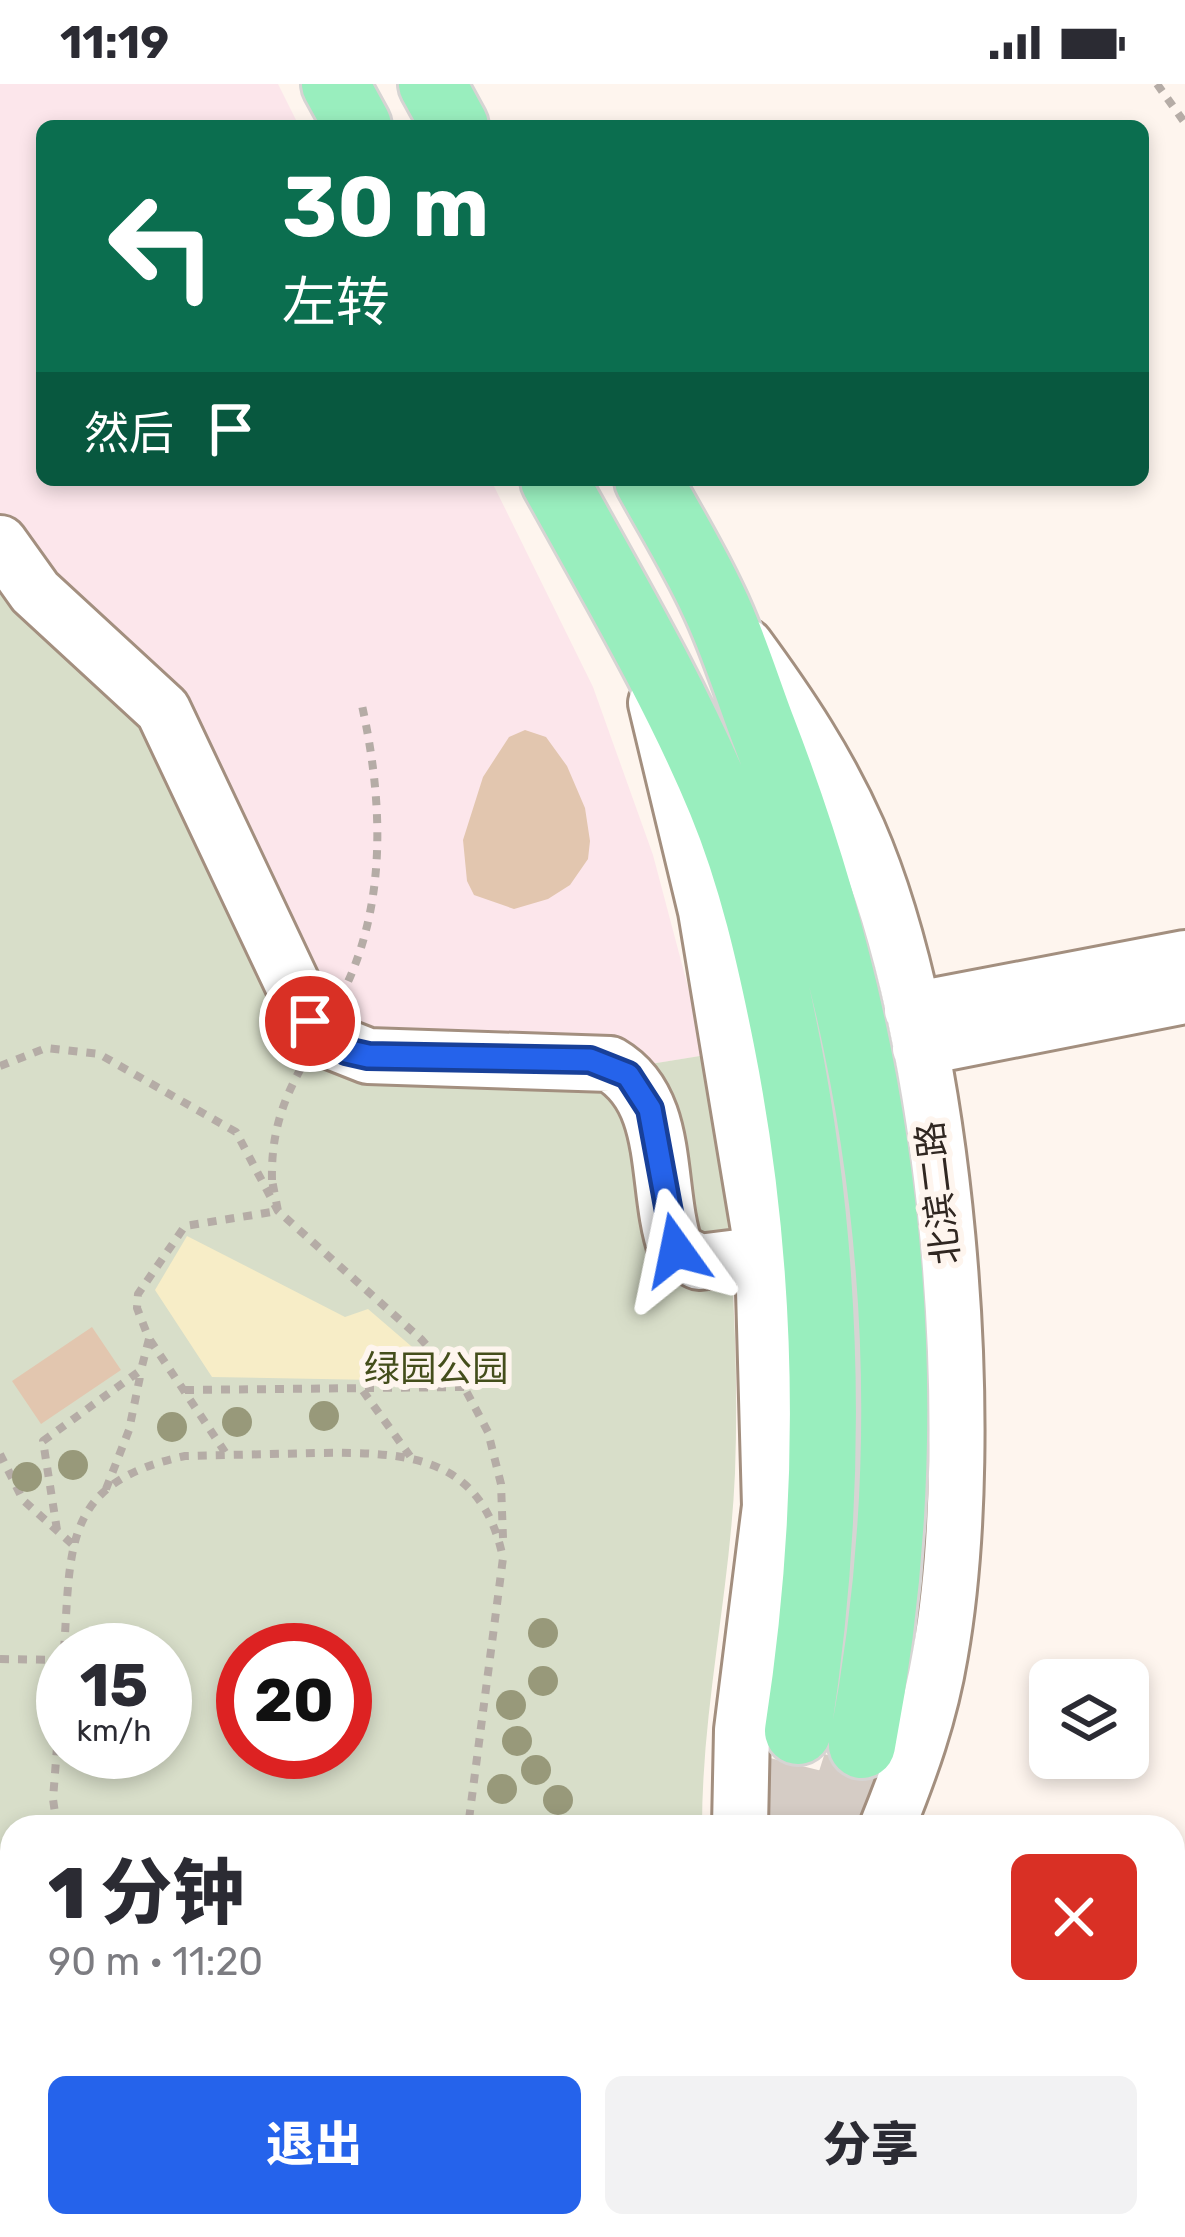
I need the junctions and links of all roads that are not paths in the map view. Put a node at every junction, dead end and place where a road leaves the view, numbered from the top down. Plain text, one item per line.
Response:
1 (335, 84) edge
2 (432, 84) edge
3 (355, 120) edge
4 (452, 120) edge
5 (557, 486) edge
6 (651, 486) edge
7 (0, 543) edge
8 (714, 601) junction
9 (640, 637) junction
10 (1185, 958) edge
11 (1185, 996) edge
12 (916, 1029) junction
13 (764, 1255) junction
14 (798, 1731) tunnel mouth
15 (862, 1745) tunnel mouth
16 (741, 1815) edge
17 (892, 1815) edge

1 - 3 main road
2 - 4 main road
5 - 9 main road
6 - 8 main road, 北滨二路
7 - 13 street
8 - 12 street, 北滨二路
8 - 15 main road, 北滨二路
9 - 13 street
9 - 14 main road
10 - 12 street
11 - 12 street
12 - 17 street, 北滨二路
13 - 16 street

